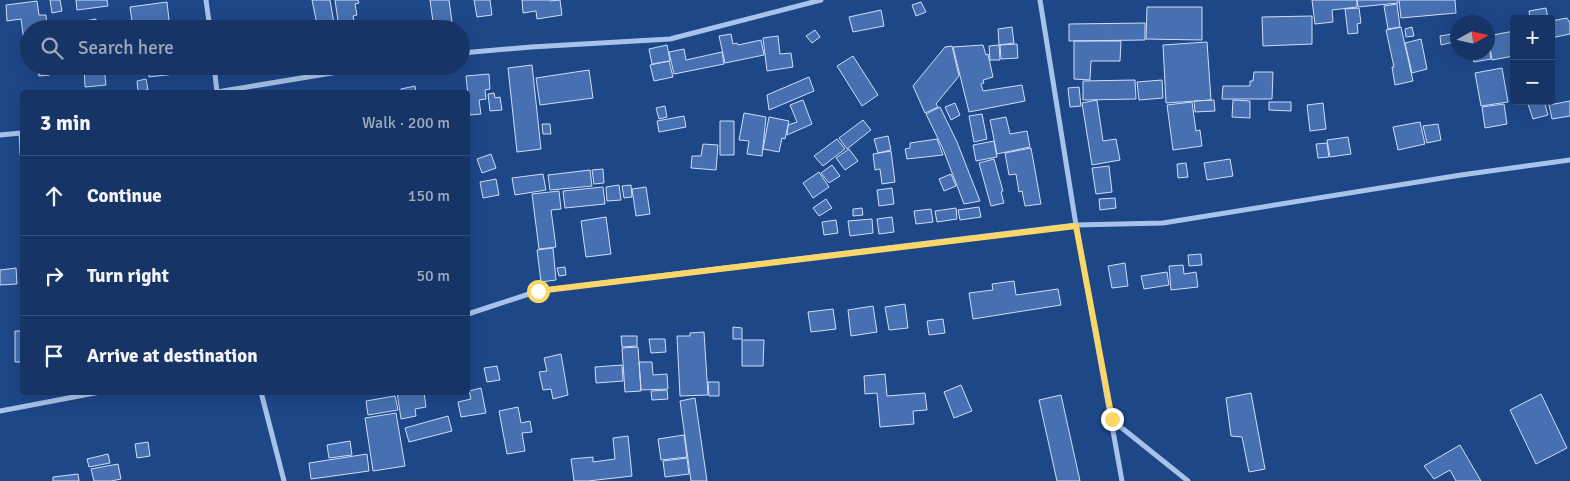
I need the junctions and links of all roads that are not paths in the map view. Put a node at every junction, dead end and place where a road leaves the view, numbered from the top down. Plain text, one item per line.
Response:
1 (206, 0) edge
2 (822, 0) edge
3 (1040, 0) edge
4 (209, 20) edge
5 (470, 52) edge
6 (215, 75) edge
7 (320, 75) edge
8 (217, 90) edge
9 (229, 90) edge
10 (20, 133) edge
11 (0, 135) edge
12 (1570, 160) edge
13 (1076, 226) junction
14 (470, 313) edge
15 (57, 395) edge
16 (82, 395) edge
17 (262, 395) edge
18 (58, 399) junction
19 (0, 411) edge
20 (1112, 419) junction
21 (284, 481) edge
22 (1122, 481) edge
23 (1188, 481) edge

1 - 4 street
2 - 5 street
3 - 13 street
6 - 8 street
7 - 9 street
10 - 11 street
12 - 13 street
13 - 14 street
13 - 20 street
15 - 18 street
16 - 18 street
17 - 21 street
18 - 19 street
20 - 22 street
20 - 23 street

